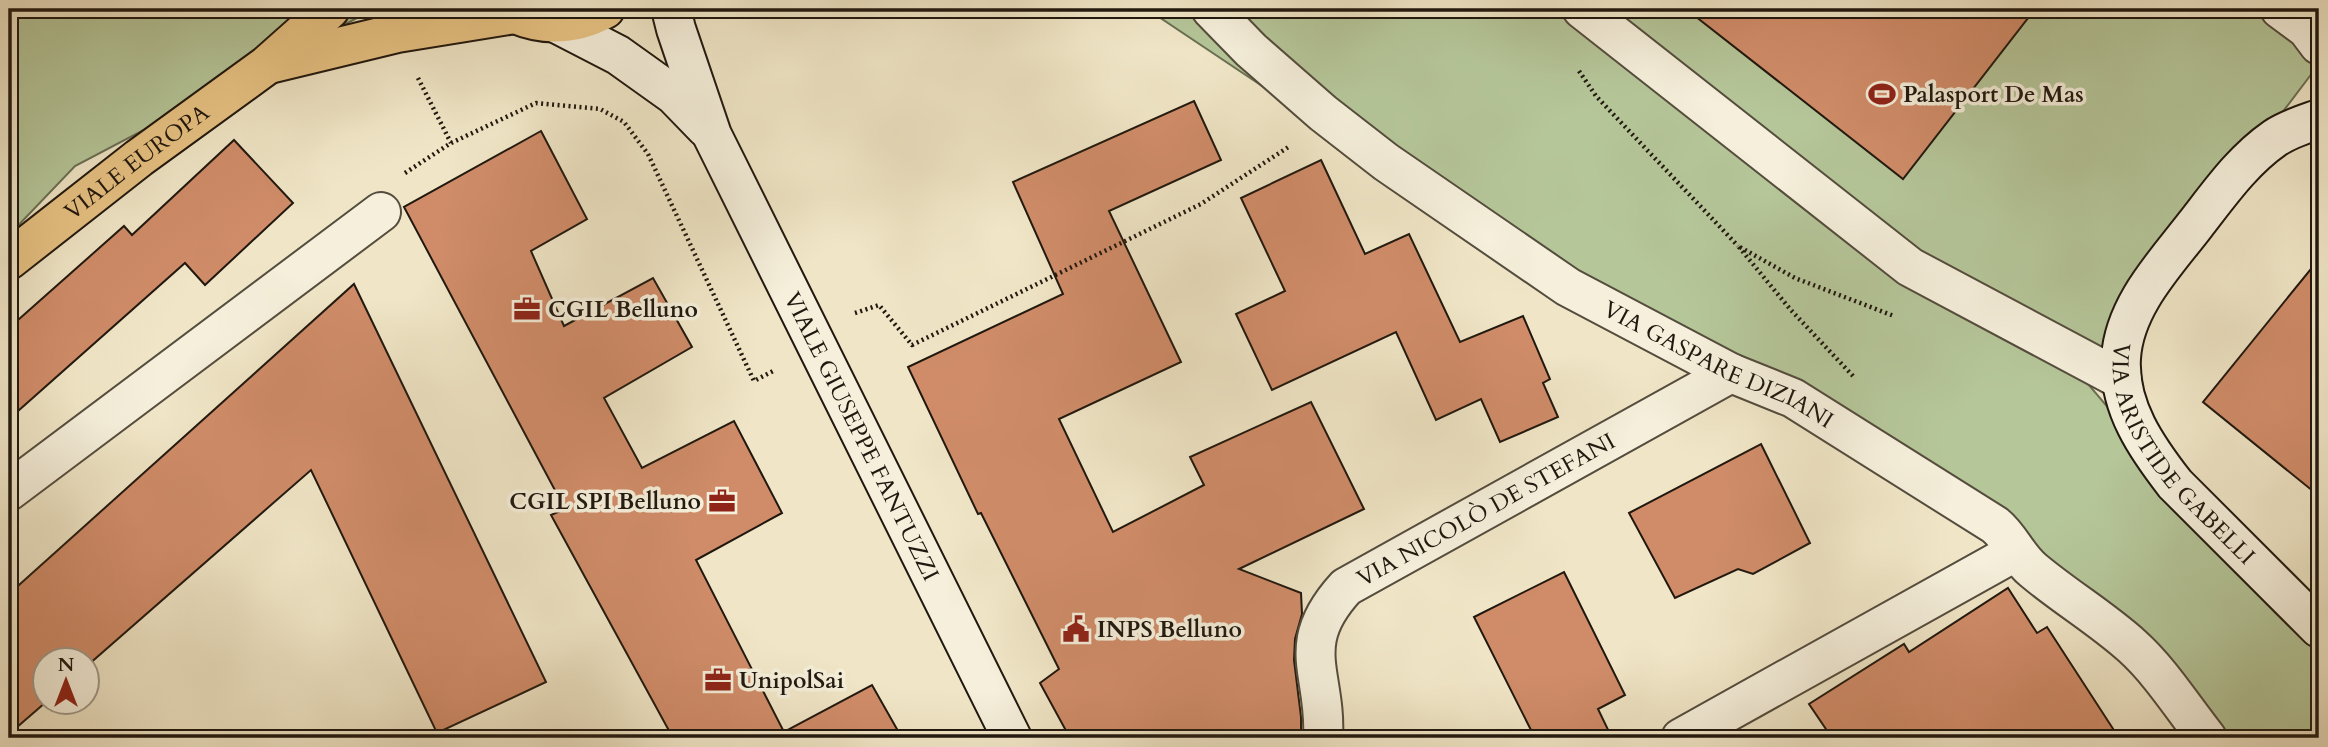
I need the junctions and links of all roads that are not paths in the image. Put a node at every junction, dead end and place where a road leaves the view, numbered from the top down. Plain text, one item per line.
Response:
1 (330, 9) edge
2 (605, 9) edge
3 (671, 9) edge
4 (1211, 9) edge
5 (1582, 9) edge
6 (2280, 9) edge
7 (510, 12) edge
8 (556, 23) junction
9 (2319, 45) edge
10 (267, 65) junction
11 (2319, 119) edge
12 (712, 135) junction
13 (388, 196) road end
14 (9, 260) edge
15 (1731, 373) junction
16 (2122, 380) junction
17 (9, 491) edge
18 (2015, 552) junction
19 (2319, 628) edge
20 (1012, 738) edge
21 (1323, 738) edge
22 (1681, 738) edge
23 (2207, 738) edge

1 - 10 main road, VIALE EUROPA
2 - 8 main road, VIALE EUROPA
3 - 12 street, VIALE GIUSEPPE FANTUZZI
4 - 15 street, VIA GASPARE DIZIANI
5 - 16 street
6 - 9 street
7 - 8 main road, VIALE EUROPA
7 - 10 main road, VIALE EUROPA
8 - 12 street, VIALE GIUSEPPE FANTUZZI
10 - 14 main road, VIALE EUROPA
11 - 16 street, VIA ARISTIDE GABELLI
12 - 20 street, VIALE GIUSEPPE FANTUZZI
13 - 17 street
15 - 18 street, VIA GASPARE DIZIANI
15 - 21 street, VIA NICOLÒ DE STEFANI
16 - 19 street, VIA ARISTIDE GABELLI
18 - 22 street
18 - 23 street, VIA GASPARE DIZIANI

